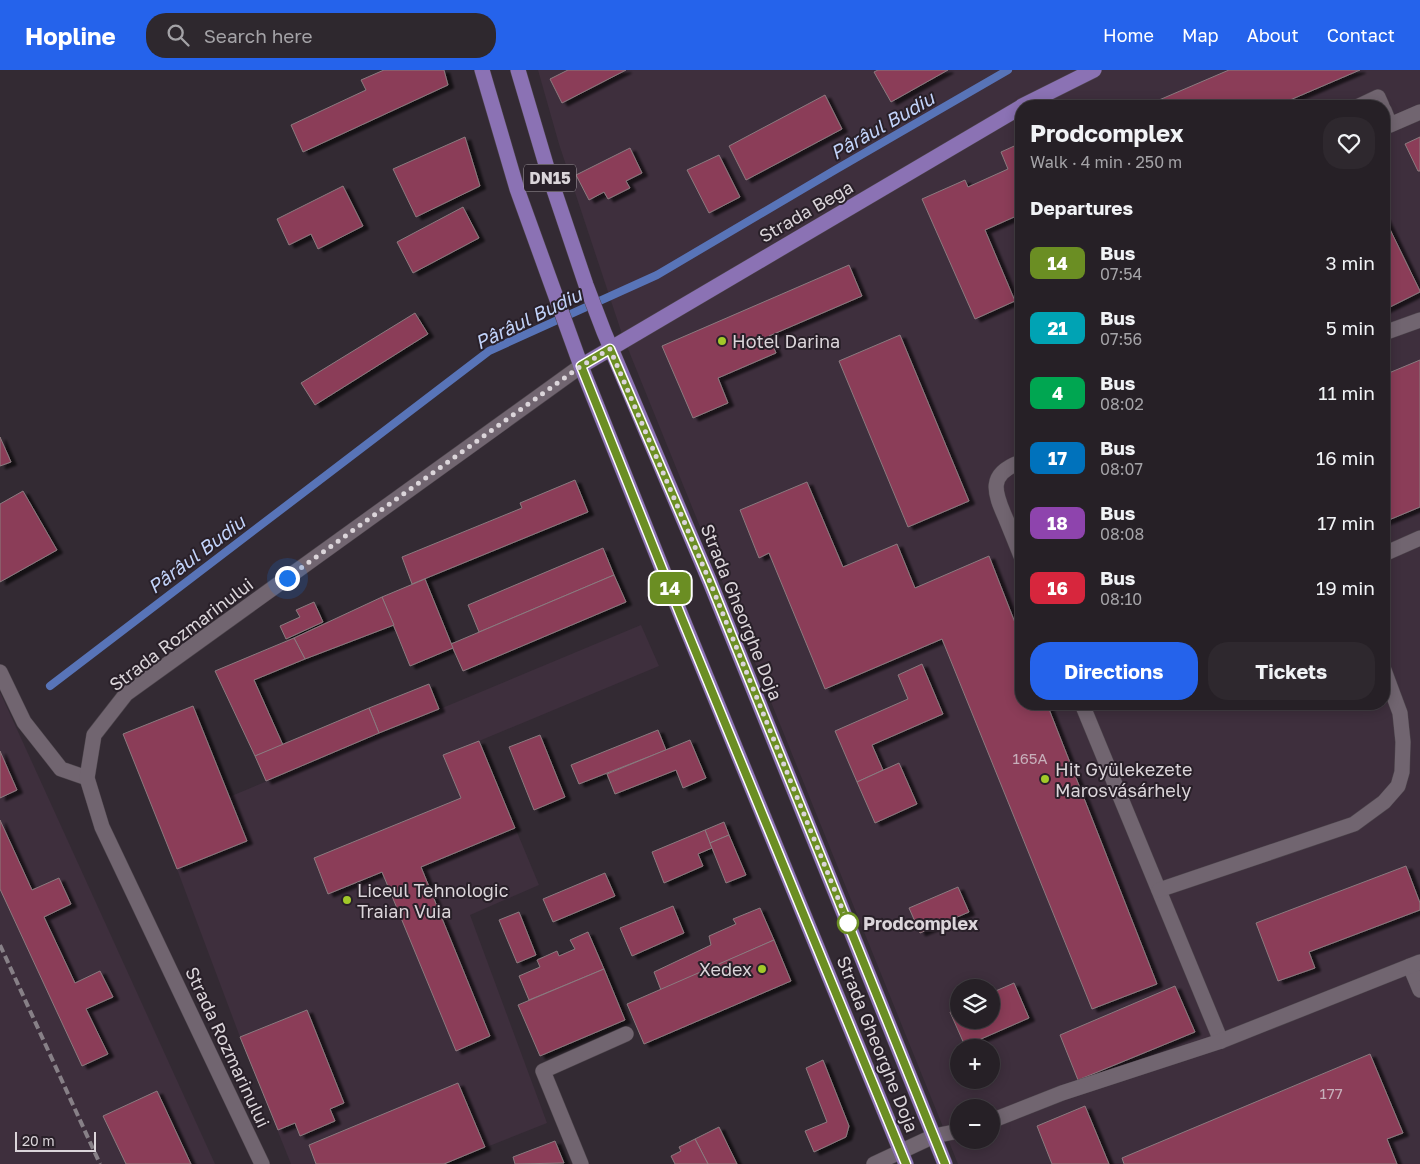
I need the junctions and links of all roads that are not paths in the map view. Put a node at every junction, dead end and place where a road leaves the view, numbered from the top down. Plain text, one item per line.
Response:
1 (482, 70) edge
2 (518, 70) edge
3 (1094, 70) edge
4 (1034, 100) edge
5 (1370, 100) edge
6 (1380, 100) edge
7 (1015, 110) edge
8 (1420, 112) edge
9 (1390, 125) edge
10 (1420, 320) edge
11 (1390, 331) edge
12 (610, 349) junction
13 (581, 366) junction
14 (1015, 465) edge
15 (1420, 538) edge
16 (1015, 542) edge
17 (1390, 551) edge
18 (0, 672) edge
19 (1390, 686) edge
20 (1085, 710) edge
21 (87, 778) junction
22 (1160, 890) junction
23 (1415, 964) edge
24 (1420, 990) edge
25 (626, 1034) dead end
26 (1221, 1041) junction
27 (1000, 1117) edge
28 (950, 1133) edge
29 (934, 1136) junction
30 (904, 1157) edge
31 (262, 1164) edge
32 (580, 1164) edge
33 (874, 1164) edge
34 (945, 1164) edge

1 - 13 main road, Strada Gheorghe Doja / DN15
2 - 12 main road, Strada Gheorghe Doja / DN15
3 - 4 main road, Strada Bega
5 - 6 street
7 - 12 main road, Strada Bega
8 - 9 street
10 - 11 street
12 - 13 main road, Strada Bega
12 - 29 main road, Strada Gheorghe Doja / DN15
13 - 21 street, Strada Rozmarinului
13 - 30 main road, Strada Gheorghe Doja / DN15
14 - 16 street
15 - 17 street
18 - 21 street
19 - 22 street
20 - 22 street
21 - 31 street, Strada Rozmarinului
22 - 26 street
23 - 24 street
23 - 26 street
25 - 32 street
26 - 27 street
28 - 29 street
29 - 30 street
29 - 34 main road, Strada Gheorghe Doja / DN15
30 - 33 street

